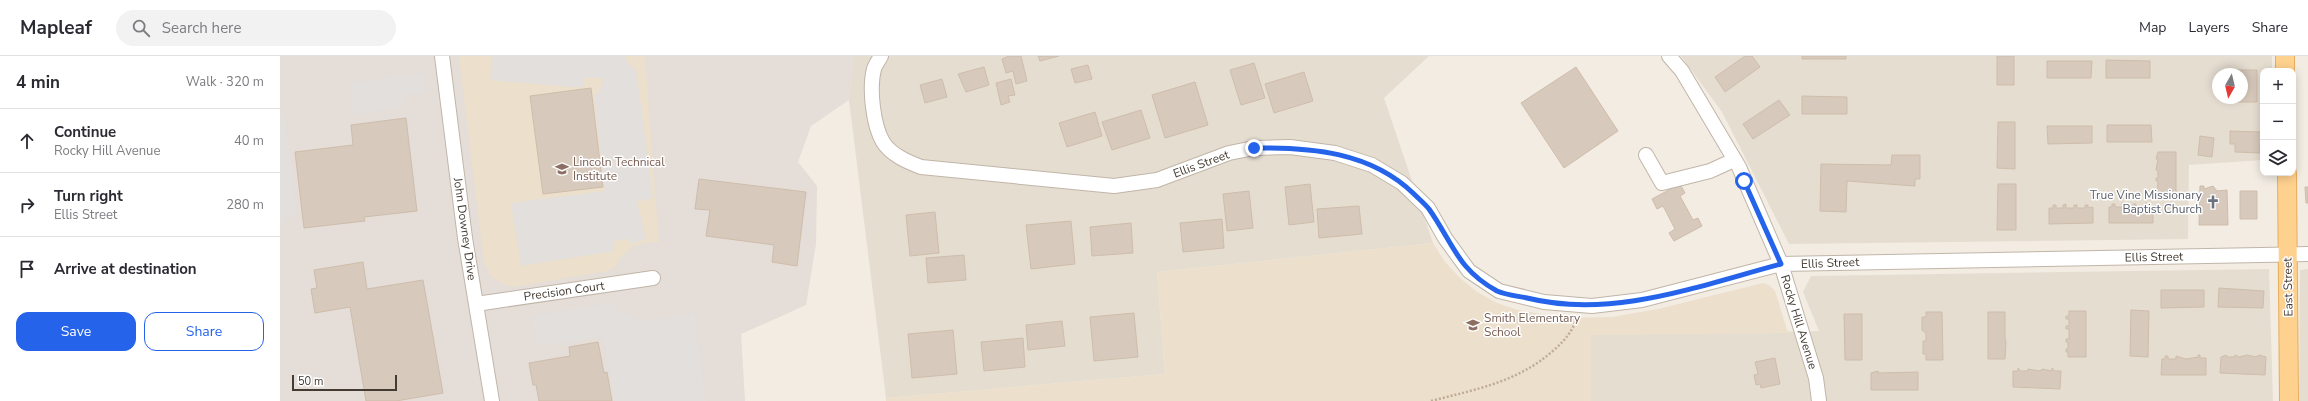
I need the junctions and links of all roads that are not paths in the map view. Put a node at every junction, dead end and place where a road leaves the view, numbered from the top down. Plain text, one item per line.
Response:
1 (442, 56) edge
2 (881, 56) edge
3 (1669, 56) edge
4 (2285, 56) edge
5 (2285, 68) edge
6 (1646, 155) dead end
7 (1734, 160) junction
8 (2286, 176) edge
9 (2308, 254) edge
10 (2287, 255) junction
11 (1781, 264) junction
12 (652, 278) dead end
13 (476, 304) junction
14 (492, 401) edge
15 (1819, 401) edge
16 (2289, 401) edge

1 - 13 street, John Downey Drive
2 - 11 street, Ellis Street
3 - 7 street, Rocky Hill Avenue
4 - 5 main road
6 - 7 street
7 - 11 street, Rocky Hill Avenue
8 - 10 main road, East Street
9 - 10 street, Ellis Street
10 - 11 street, Ellis Street
10 - 16 main road, East Street
11 - 15 street, Rocky Hill Avenue
12 - 13 street, Precision Court
13 - 14 street, John Downey Drive

